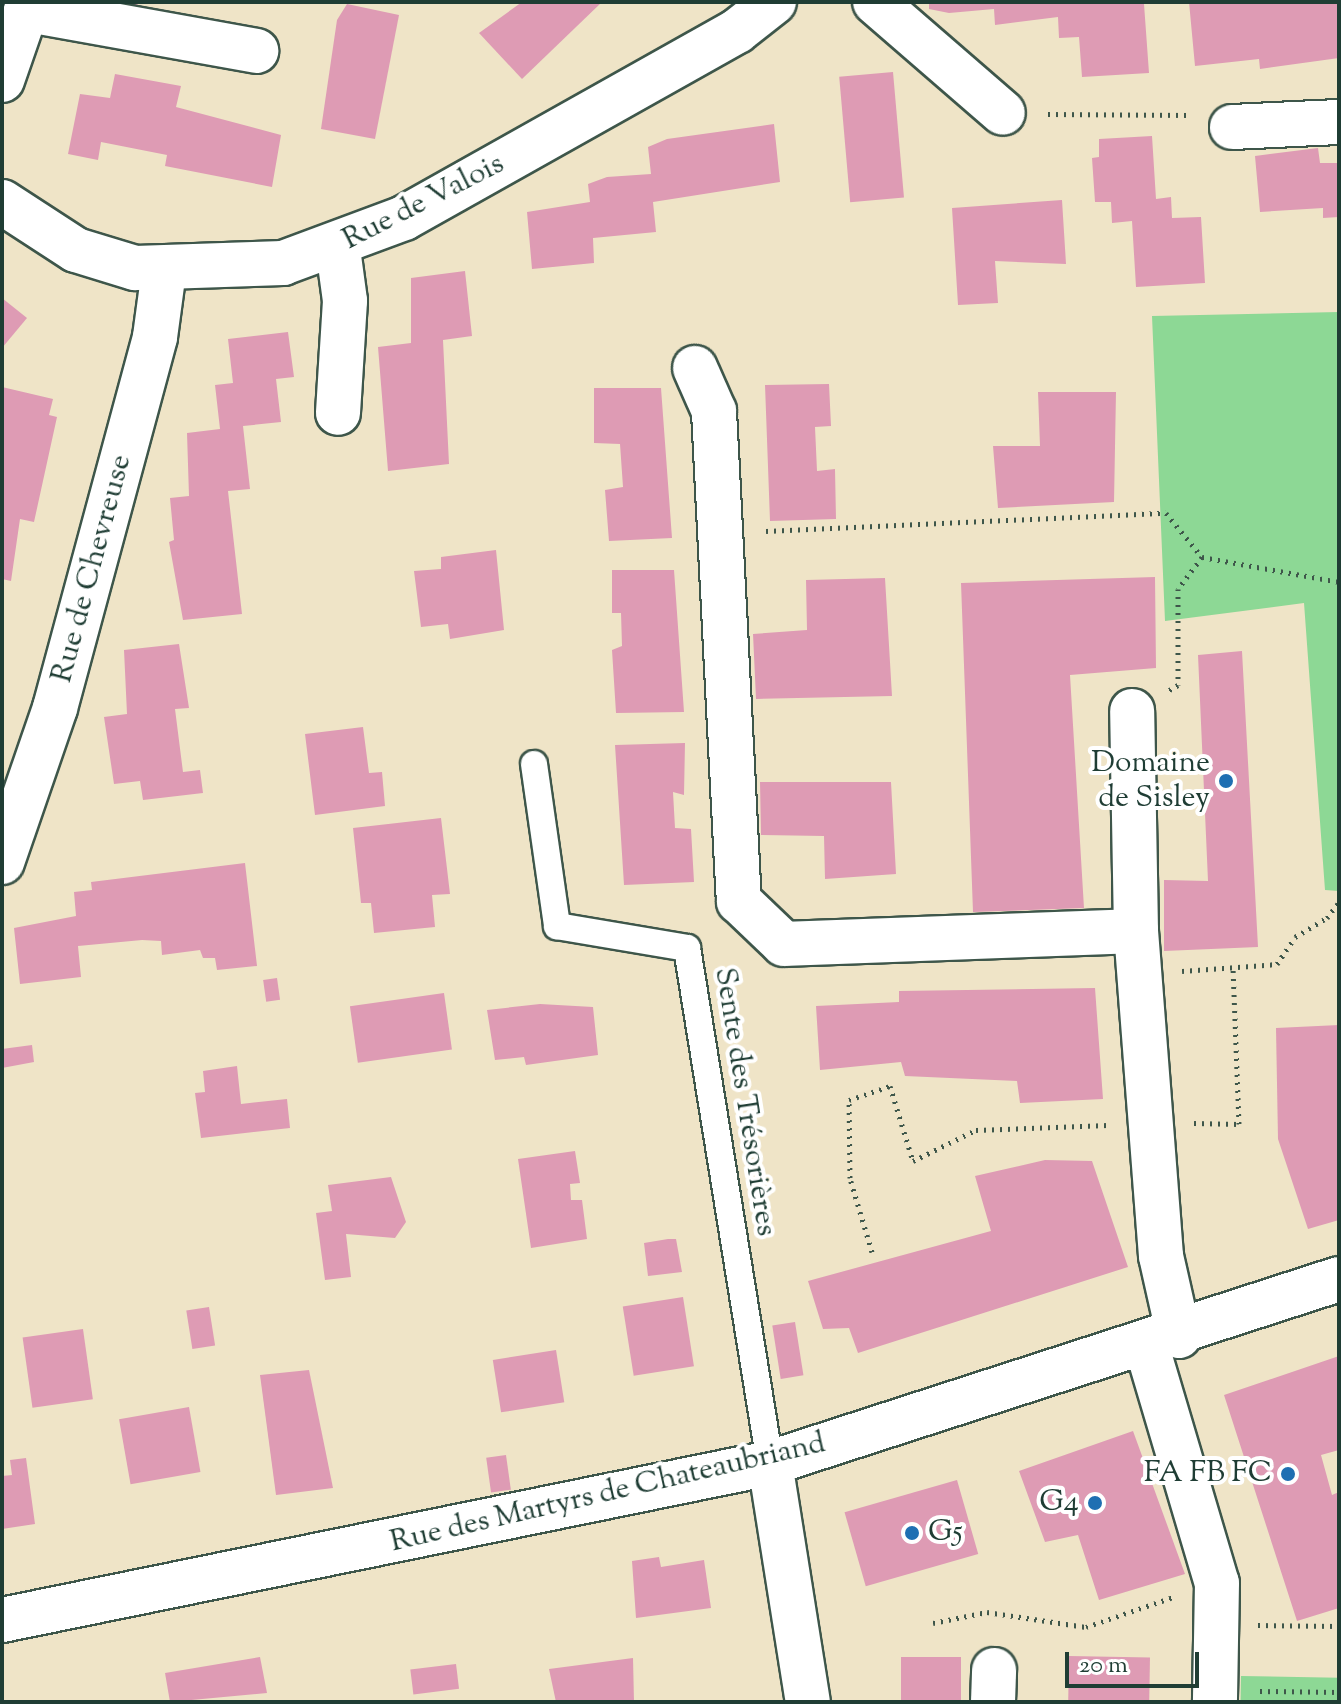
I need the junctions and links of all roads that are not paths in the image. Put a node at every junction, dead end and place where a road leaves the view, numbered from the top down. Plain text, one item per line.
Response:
1 (774, 2) edge
2 (875, 2) edge
3 (29, 6) edge
4 (256, 51) dead end
5 (2, 80) edge
6 (1003, 113) road end
7 (1339, 122) edge
8 (1232, 127) road end
9 (2, 202) edge
10 (338, 249) junction
11 (164, 270) junction
12 (695, 368) dead end
13 (338, 413) dead end
14 (1132, 711) road end
15 (534, 764) dead end
16 (2, 862) edge
17 (1139, 951) junction
18 (1339, 1279) edge
19 (1162, 1340) junction
20 (770, 1463) junction
21 (2, 1620) edge
22 (1215, 1697) edge
23 (808, 1702) edge

1 - 10 street, Rue de Valois
2 - 6 street
3 - 4 street
3 - 5 street
7 - 8 street
9 - 11 street, Rue de Valois
10 - 11 street, Rue de Valois
10 - 13 street
11 - 16 street, Rue de Chevreuse
12 - 17 street
14 - 17 street
15 - 20 lane, Sente des Trésorières
17 - 19 street
18 - 19 street, Rue des Martyrs de Chateaubriand
19 - 20 street, Rue des Martyrs de Chateaubriand
19 - 22 street
20 - 21 street, Rue des Martyrs de Chateaubriand
20 - 23 street

